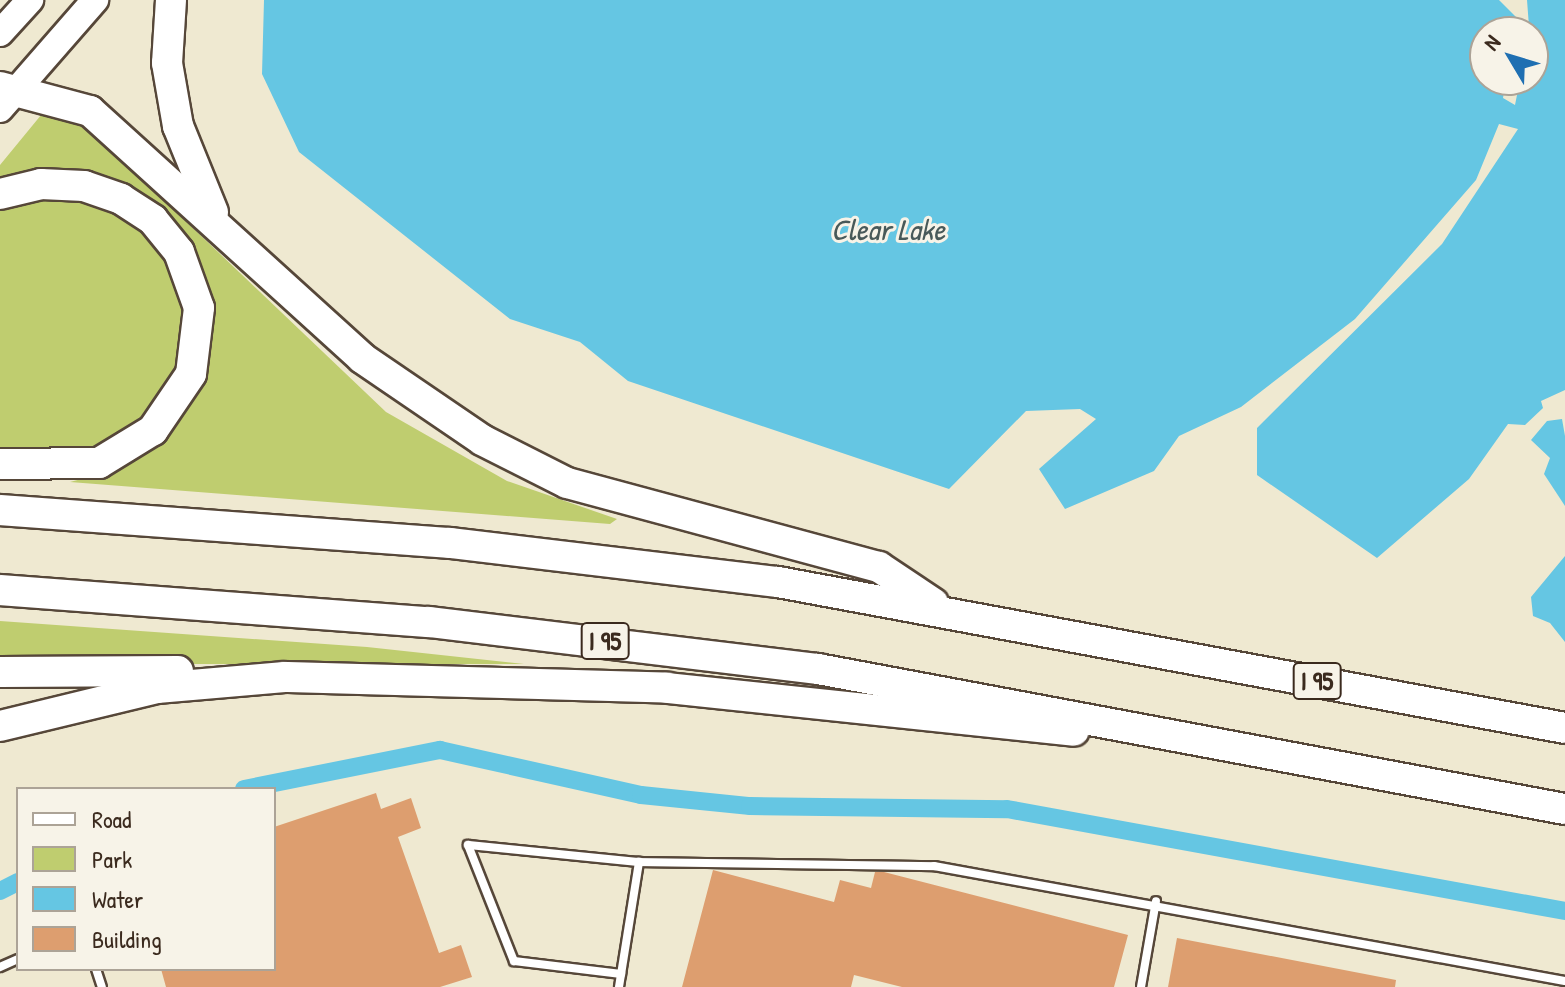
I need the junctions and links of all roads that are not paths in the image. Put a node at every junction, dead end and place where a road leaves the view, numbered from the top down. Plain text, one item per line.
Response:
1 (30, 0) edge
2 (95, 0) edge
3 (171, 0) edge
4 (0, 33) edge
5 (6, 95) edge
6 (0, 194) edge
7 (215, 217) junction
8 (0, 464) edge
9 (0, 510) edge
10 (0, 590) edge
11 (941, 609) junction
12 (0, 672) edge
13 (285, 677) junction
14 (0, 726) edge
15 (1565, 728) edge
16 (1205, 739) junction
17 (1565, 809) edge
18 (639, 862) junction
19 (1156, 901) junction
20 (621, 974) junction
21 (1565, 981) edge
22 (619, 987) edge
23 (1141, 987) edge

1 - 4 main road
2 - 5 main road
3 - 7 highway
5 - 7 highway
6 - 8 highway
7 - 11 highway
9 - 11 highway, I 95
10 - 16 highway, I 95
11 - 15 highway, I 95
12 - 13 highway
13 - 14 highway
13 - 16 highway
16 - 17 highway, I 95
18 - 19 lane
18 - 20 lane
18 - 20 lane
19 - 21 lane
19 - 23 lane
20 - 22 lane

